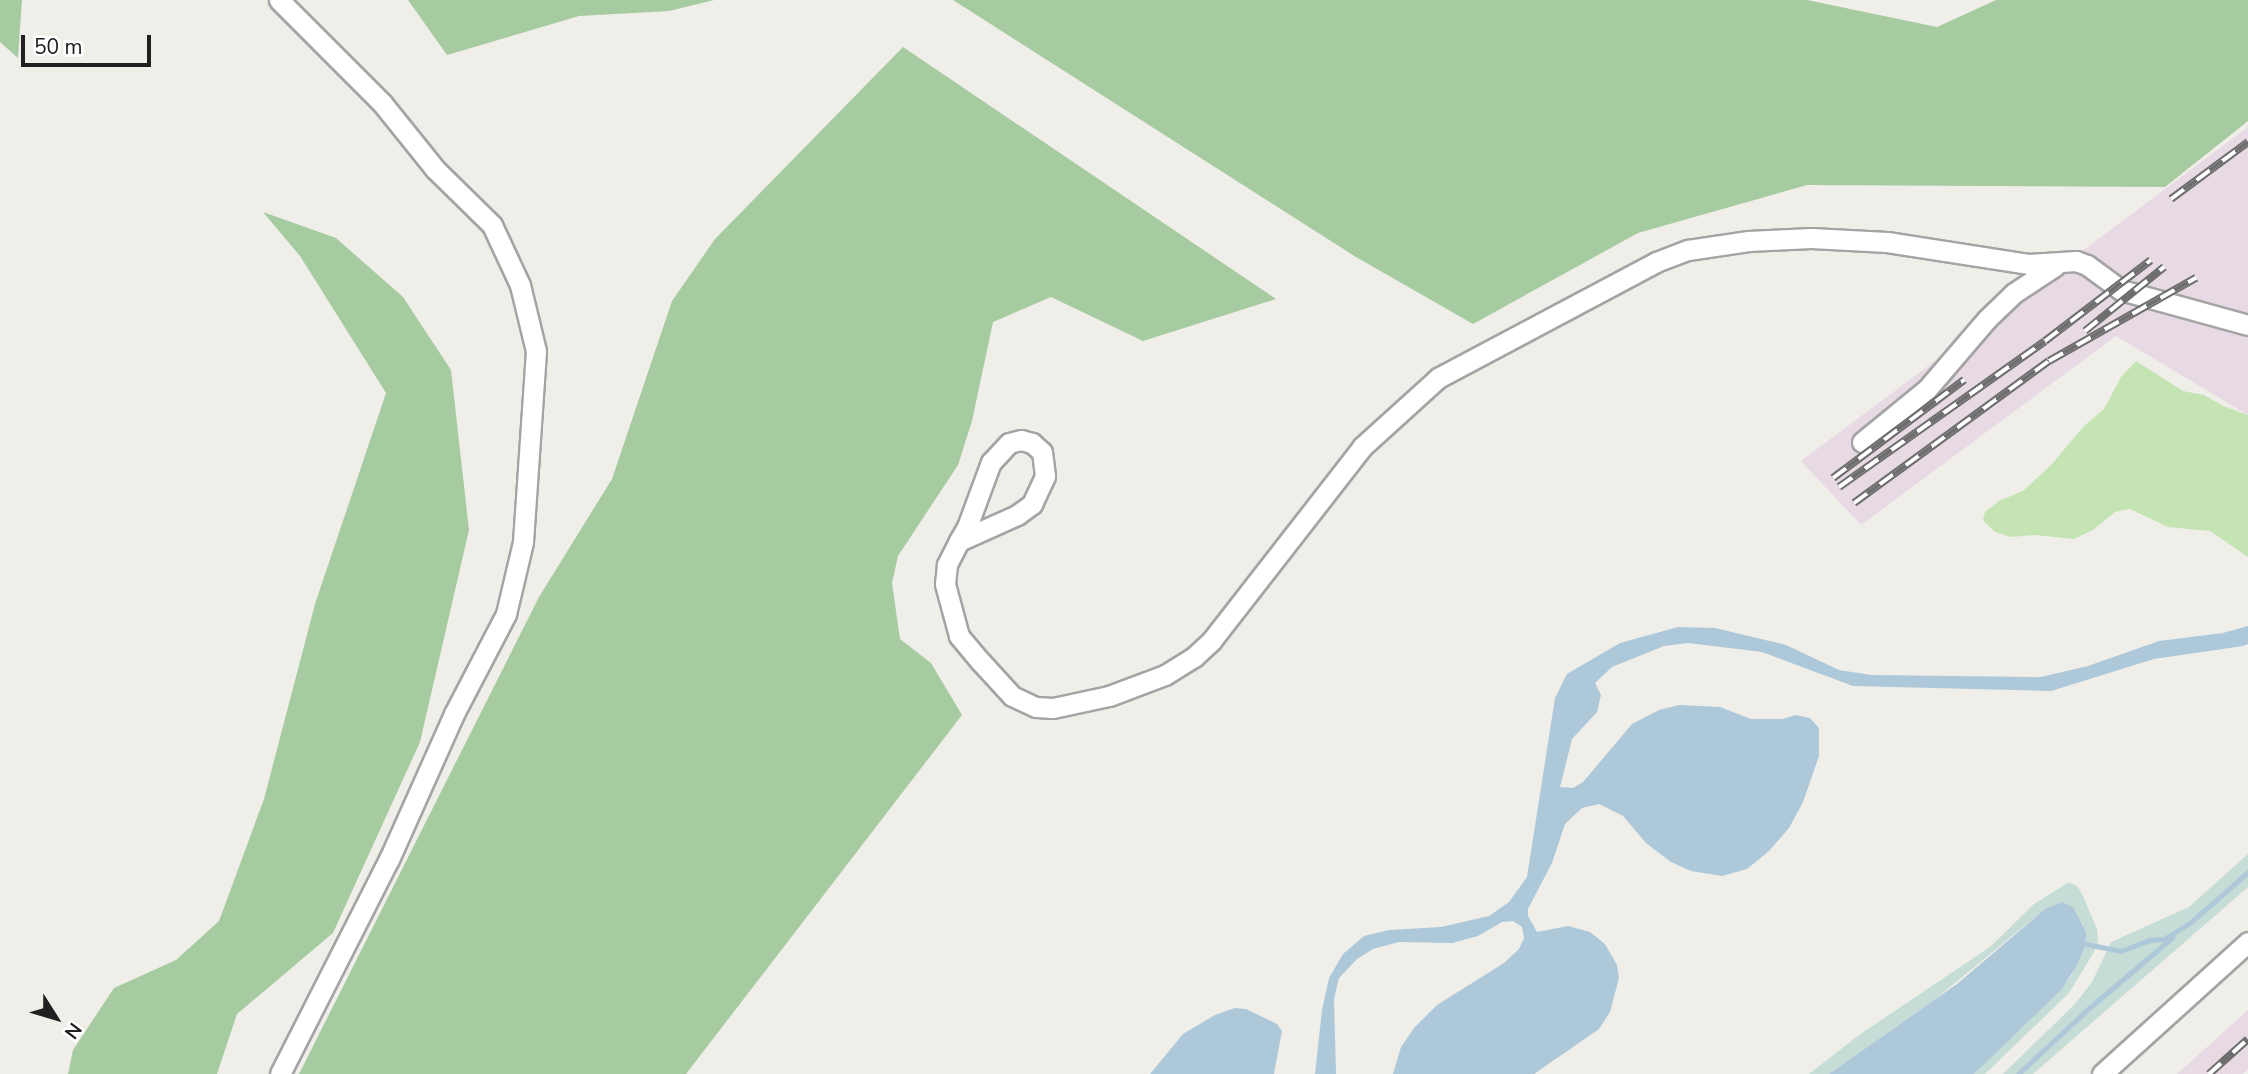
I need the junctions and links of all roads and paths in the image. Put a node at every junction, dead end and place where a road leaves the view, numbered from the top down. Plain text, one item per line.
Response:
1 (279, 0) edge
2 (2065, 261) junction
3 (2248, 325) edge
4 (1862, 442) dead end
5 (959, 541) junction
6 (2248, 942) edge
7 (280, 1074) edge
8 (2102, 1074) edge

1 - 7 lane
2 - 3 lane
2 - 4 lane
2 - 5 lane
5 - 5 lane
6 - 8 lane

